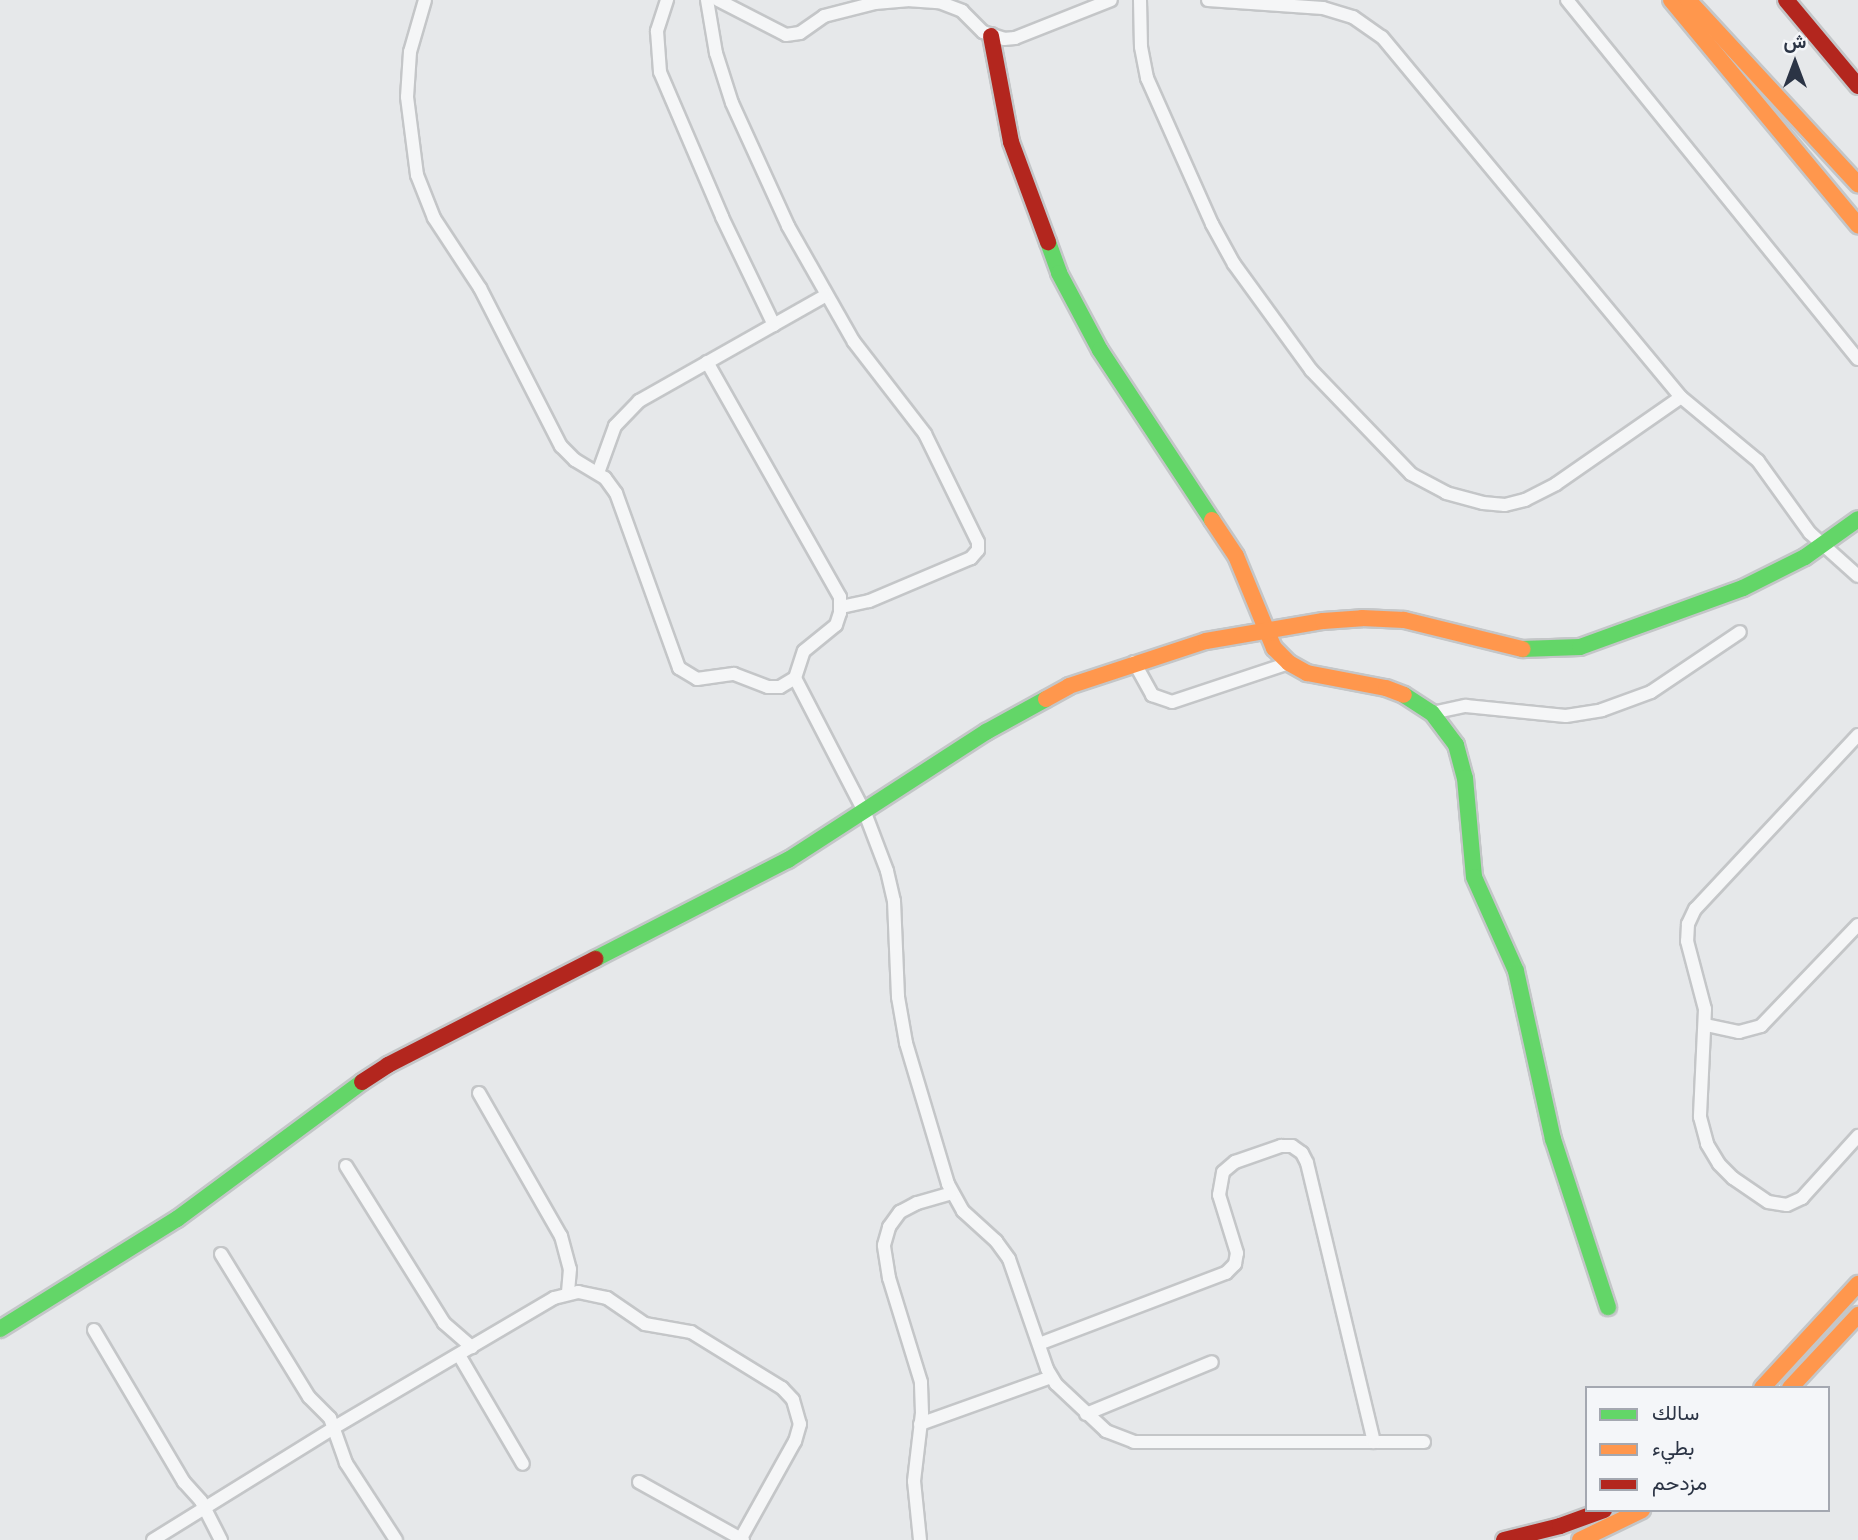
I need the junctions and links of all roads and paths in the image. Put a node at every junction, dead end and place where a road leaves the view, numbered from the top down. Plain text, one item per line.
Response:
1 (425, 0) edge
2 (667, 0) edge
3 (707, 0) edge
4 (718, 0) edge
5 (1111, 0) edge
6 (1140, 0) edge
7 (1208, 0) edge
8 (1567, 0) edge
9 (1671, 0) edge
10 (1688, 0) edge
11 (1786, 0) edge
12 (1240, 1) edge
13 (991, 36) junction
14 (1858, 86) edge
15 (1858, 184) edge
16 (1858, 225) edge
17 (827, 295) junction
18 (774, 325) junction
19 (1858, 359) edge
20 (707, 362) junction
21 (1681, 397) junction
22 (597, 473) junction
23 (1858, 519) edge
24 (1822, 545) junction
25 (1858, 576) edge
26 (841, 607) junction
27 (1264, 629) junction
28 (1740, 632) dead end
29 (1133, 663) junction
30 (1289, 663) junction
31 (795, 678) junction
32 (1432, 713) junction
33 (1858, 735) edge
34 (865, 813) junction
35 (1858, 925) edge
36 (1706, 1025) junction
37 (479, 1093) dead end
38 (1858, 1136) edge
39 (346, 1166) dead end
40 (952, 1193) junction
41 (222, 1254) dead end
42 (1858, 1284) edge
43 (568, 1293) junction
44 (1608, 1307) dead end
45 (1858, 1315) edge
46 (0, 1329) edge
47 (94, 1330) dead end
48 (1039, 1344) junction
49 (472, 1347) junction
50 (459, 1354) junction
51 (1212, 1362) dead end
52 (1051, 1377) junction
53 (1764, 1386) edge
54 (1792, 1386) edge
55 (1086, 1414) junction
56 (920, 1424) junction
57 (335, 1427) junction
58 (1374, 1442) junction
59 (1424, 1442) dead end
60 (523, 1464) dead end
61 (639, 1482) dead end
62 (205, 1507) junction
63 (1598, 1512) edge
64 (1639, 1512) edge
65 (920, 1534) edge
66 (741, 1539) edge
67 (153, 1540) edge
68 (221, 1540) edge
69 (396, 1540) edge
70 (927, 1540) edge
71 (1504, 1540) edge
72 (1580, 1540) edge

1 - 22 street
2 - 18 street
3 - 17 street
4 - 13 street
5 - 13 street
6 - 21 street
7 - 12 street
8 - 19 street
9 - 16 street
10 - 15 street
11 - 14 street
12 - 21 street
13 - 27 street
17 - 18 street
17 - 26 street
18 - 20 street
20 - 22 street
20 - 26 street
21 - 24 street
22 - 31 street
23 - 24 street
24 - 25 street
24 - 27 street
26 - 31 street
27 - 29 street
27 - 30 street
28 - 32 street
29 - 30 street
29 - 34 street
30 - 32 street
31 - 34 street
32 - 44 street
33 - 36 street
34 - 40 street
34 - 46 street
35 - 36 street
36 - 38 street
37 - 43 street
39 - 49 street
40 - 48 street
40 - 56 street
41 - 57 street
42 - 53 street
43 - 49 street
43 - 66 street
45 - 54 street
47 - 62 street
48 - 52 street
48 - 58 street
49 - 50 street
50 - 57 street
50 - 60 street
51 - 55 street
52 - 55 street
52 - 56 street
55 - 58 street
56 - 65 street
57 - 62 street
57 - 69 street
58 - 59 street
61 - 66 street
62 - 67 street
62 - 68 street
63 - 71 street
64 - 72 street
65 - 70 street

